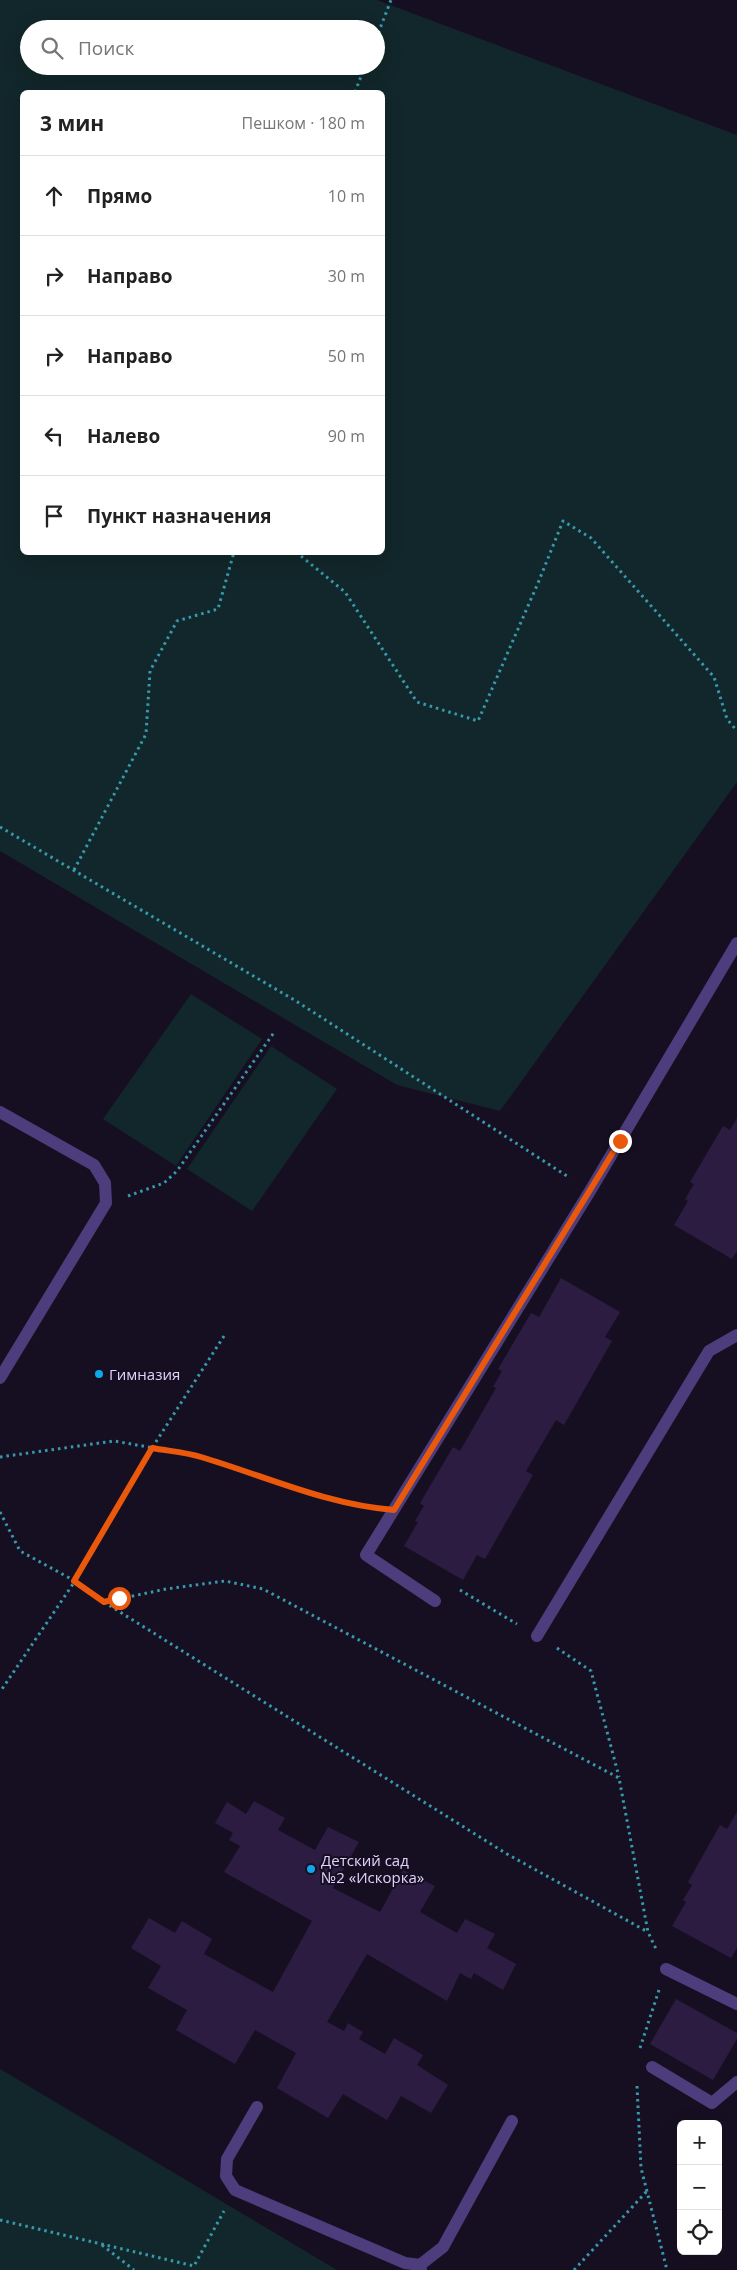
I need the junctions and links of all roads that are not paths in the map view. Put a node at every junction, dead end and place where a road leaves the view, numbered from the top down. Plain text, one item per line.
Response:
1 (737, 943) edge
2 (0, 1112) edge
3 (737, 1335) edge
4 (0, 1378) edge
5 (435, 1601) dead end
6 (537, 1636) road end
7 (666, 1969) road end
8 (737, 2004) edge
9 (652, 2067) dead end
10 (737, 2082) edge
11 (257, 2107) dead end
12 (512, 2121) dead end
13 (420, 2267) edge

1 - 5 lane
2 - 4 lane
3 - 6 lane
7 - 8 lane
9 - 10 lane
11 - 13 lane
12 - 13 lane

